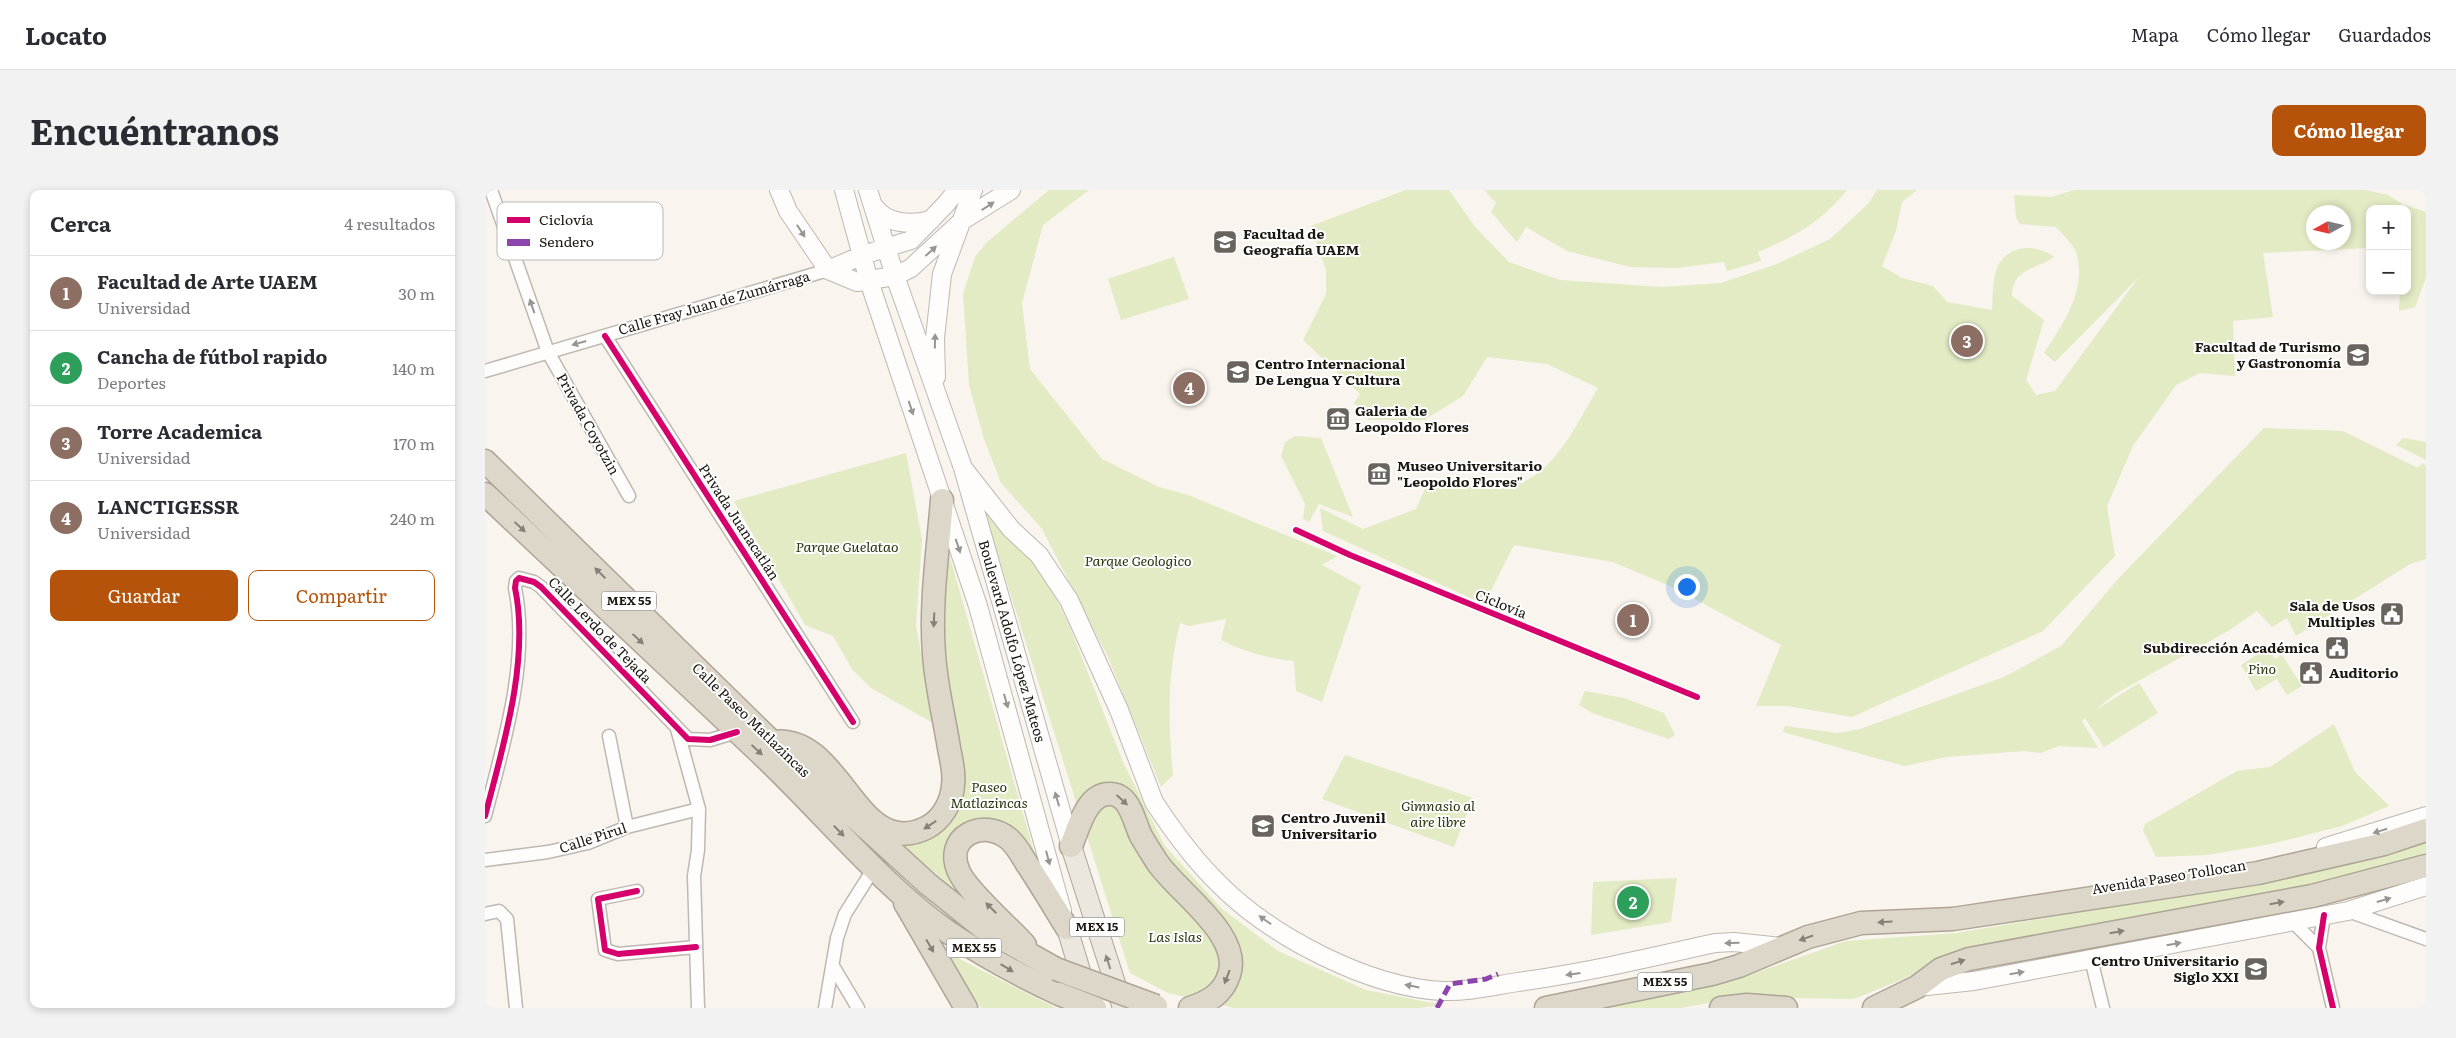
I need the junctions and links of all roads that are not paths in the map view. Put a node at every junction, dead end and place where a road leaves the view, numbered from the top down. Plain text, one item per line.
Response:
1 (491, 190) edge
2 (779, 190) edge
3 (844, 190) edge
4 (957, 190) edge
5 (973, 190) edge
6 (1011, 190) edge
7 (870, 196) edge
8 (497, 207) edge
9 (931, 220) junction
10 (963, 220) junction
11 (887, 249) junction
12 (863, 255) junction
13 (516, 260) edge
14 (828, 270) junction
15 (895, 276) junction
16 (869, 281) junction
17 (605, 336) junction
18 (548, 352) junction
19 (485, 371) edge
20 (935, 390) junction
21 (485, 461) edge
22 (963, 468) junction
23 (485, 494) edge
24 (629, 496) dead end
25 (942, 500) junction
26 (853, 722) dead end
27 (677, 729) junction
28 (737, 732) junction
29 (609, 736) dead end
30 (772, 742) junction
31 (834, 776) junction
32 (835, 800) junction
33 (699, 809) junction
34 (485, 816) edge
35 (2426, 816) edge
36 (627, 827) junction
37 (2426, 830) edge
38 (1071, 846) junction
39 (485, 860) edge
40 (874, 868) junction
41 (2419, 878) edge
42 (897, 889) junction
43 (637, 891) dead end
44 (2348, 910) junction
45 (485, 914) edge
46 (2324, 915) junction
47 (1908, 921) junction
48 (2292, 922) junction
49 (1067, 928) junction
50 (2426, 939) edge
51 (696, 947) junction
52 (1781, 947) junction
53 (2319, 948) junction
54 (1036, 956) junction
55 (2091, 959) junction
56 (833, 966) junction
57 (1917, 987) junction
58 (1161, 1007) edge
59 (516, 1008) edge
60 (698, 1008) edge
61 (825, 1008) edge
62 (857, 1008) edge
63 (966, 1008) edge
64 (1091, 1008) edge
65 (1095, 1008) edge
66 (1123, 1008) edge
67 (1190, 1008) edge
68 (1546, 1008) edge
69 (1721, 1008) edge
70 (1782, 1008) edge
71 (1874, 1008) edge
72 (2103, 1008) edge
73 (2333, 1008) edge

8 -> 1 street, Privada Coyotzin
2 -> 14 main road
3 - 12 main road, MEX 15
4 - 9 main road
5 - 10 main road, MEX 15
10 -> 6 main road
7 - 9 main road
7 - 11 main road, MEX 15
9 - 11 main road
15 -> 10 main road
20 -> 10 main road, MEX 15
11 - 12 main road
11 - 15 main road, MEX 15
12 - 14 main road
12 - 16 main road, MEX 15
18 -> 13 street, Privada Coyotzin
14 - 16 main road
14 - 17 street, Calle Fray Juan de Zumárraga
15 - 16 main road
15 - 20 main road, Boulevard Adolfo López Mateos / MEX 15
16 -> 25 main road, Boulevard Adolfo López Mateos / MEX 15
17 -> 18 street, Calle Fray Juan de Zumárraga
17 - 26 street, Privada Juanacatlán
18 - 19 street, Calle Fray Juan de Zumárraga
18 - 24 street, Privada Coyotzin
20 - 22 main road, Boulevard Adolfo López Mateos / MEX 15
30 -> 21 highway, Calle Paseo Matlazincas / MEX 55
38 -> 22 main road, Boulevard Adolfo López Mateos / MEX 15
52 -> 22 main road
23 -> 28 highway, Calle Paseo Matlazincas / MEX 55
25 -> 31 highway
25 -> 49 main road, Boulevard Adolfo López Mateos / MEX 15
27 - 28 street, Calle Lerdo de Tejada
27 - 33 street
27 - 34 street, Calle Lerdo de Tejada
28 -> 40 highway, Calle Paseo Matlazincas / MEX 55
29 - 36 street
30 - 31 highway
30 - 32 highway, Calle Paseo Matlazincas / MEX 55
31 - 32 highway
32 - 54 highway, Calle Paseo Matlazincas / MEX 55
33 - 36 street, Calle Pirul
33 - 51 street
35 -> 47 main road, Avenida Paseo Tollocan / MEX 55
36 - 39 street, Calle Pirul
37 - 47 highway, Avenida Paseo Tollocan
66 -> 38 main road, Boulevard Adolfo López Mateos / MEX 15
38 -> 67 highway
40 - 42 highway, Calle Paseo Matlazincas / MEX 55
40 - 56 street
44 -> 41 main road
57 -> 41 highway
42 -> 63 highway
42 -> 65 highway, MEX 55, bridge
43 - 51 street
44 - 46 main road
44 - 50 street
45 - 59 street
46 - 48 main road
46 - 53 street
47 -> 52 highway, Avenida Paseo Tollocan / MEX 55
48 - 53 street
55 -> 48 main road
54 -> 49 highway
49 - 64 main road, Boulevard Adolfo López Mateos / MEX 15
51 - 60 street
52 - 68 highway, Avenida Paseo Tollocan / MEX 55
53 - 73 street
54 - 58 highway, MEX 55, bridge
57 -> 55 main road
55 - 72 street
56 - 61 street
56 - 62 street
57 - 71 highway
69 - 70 highway

